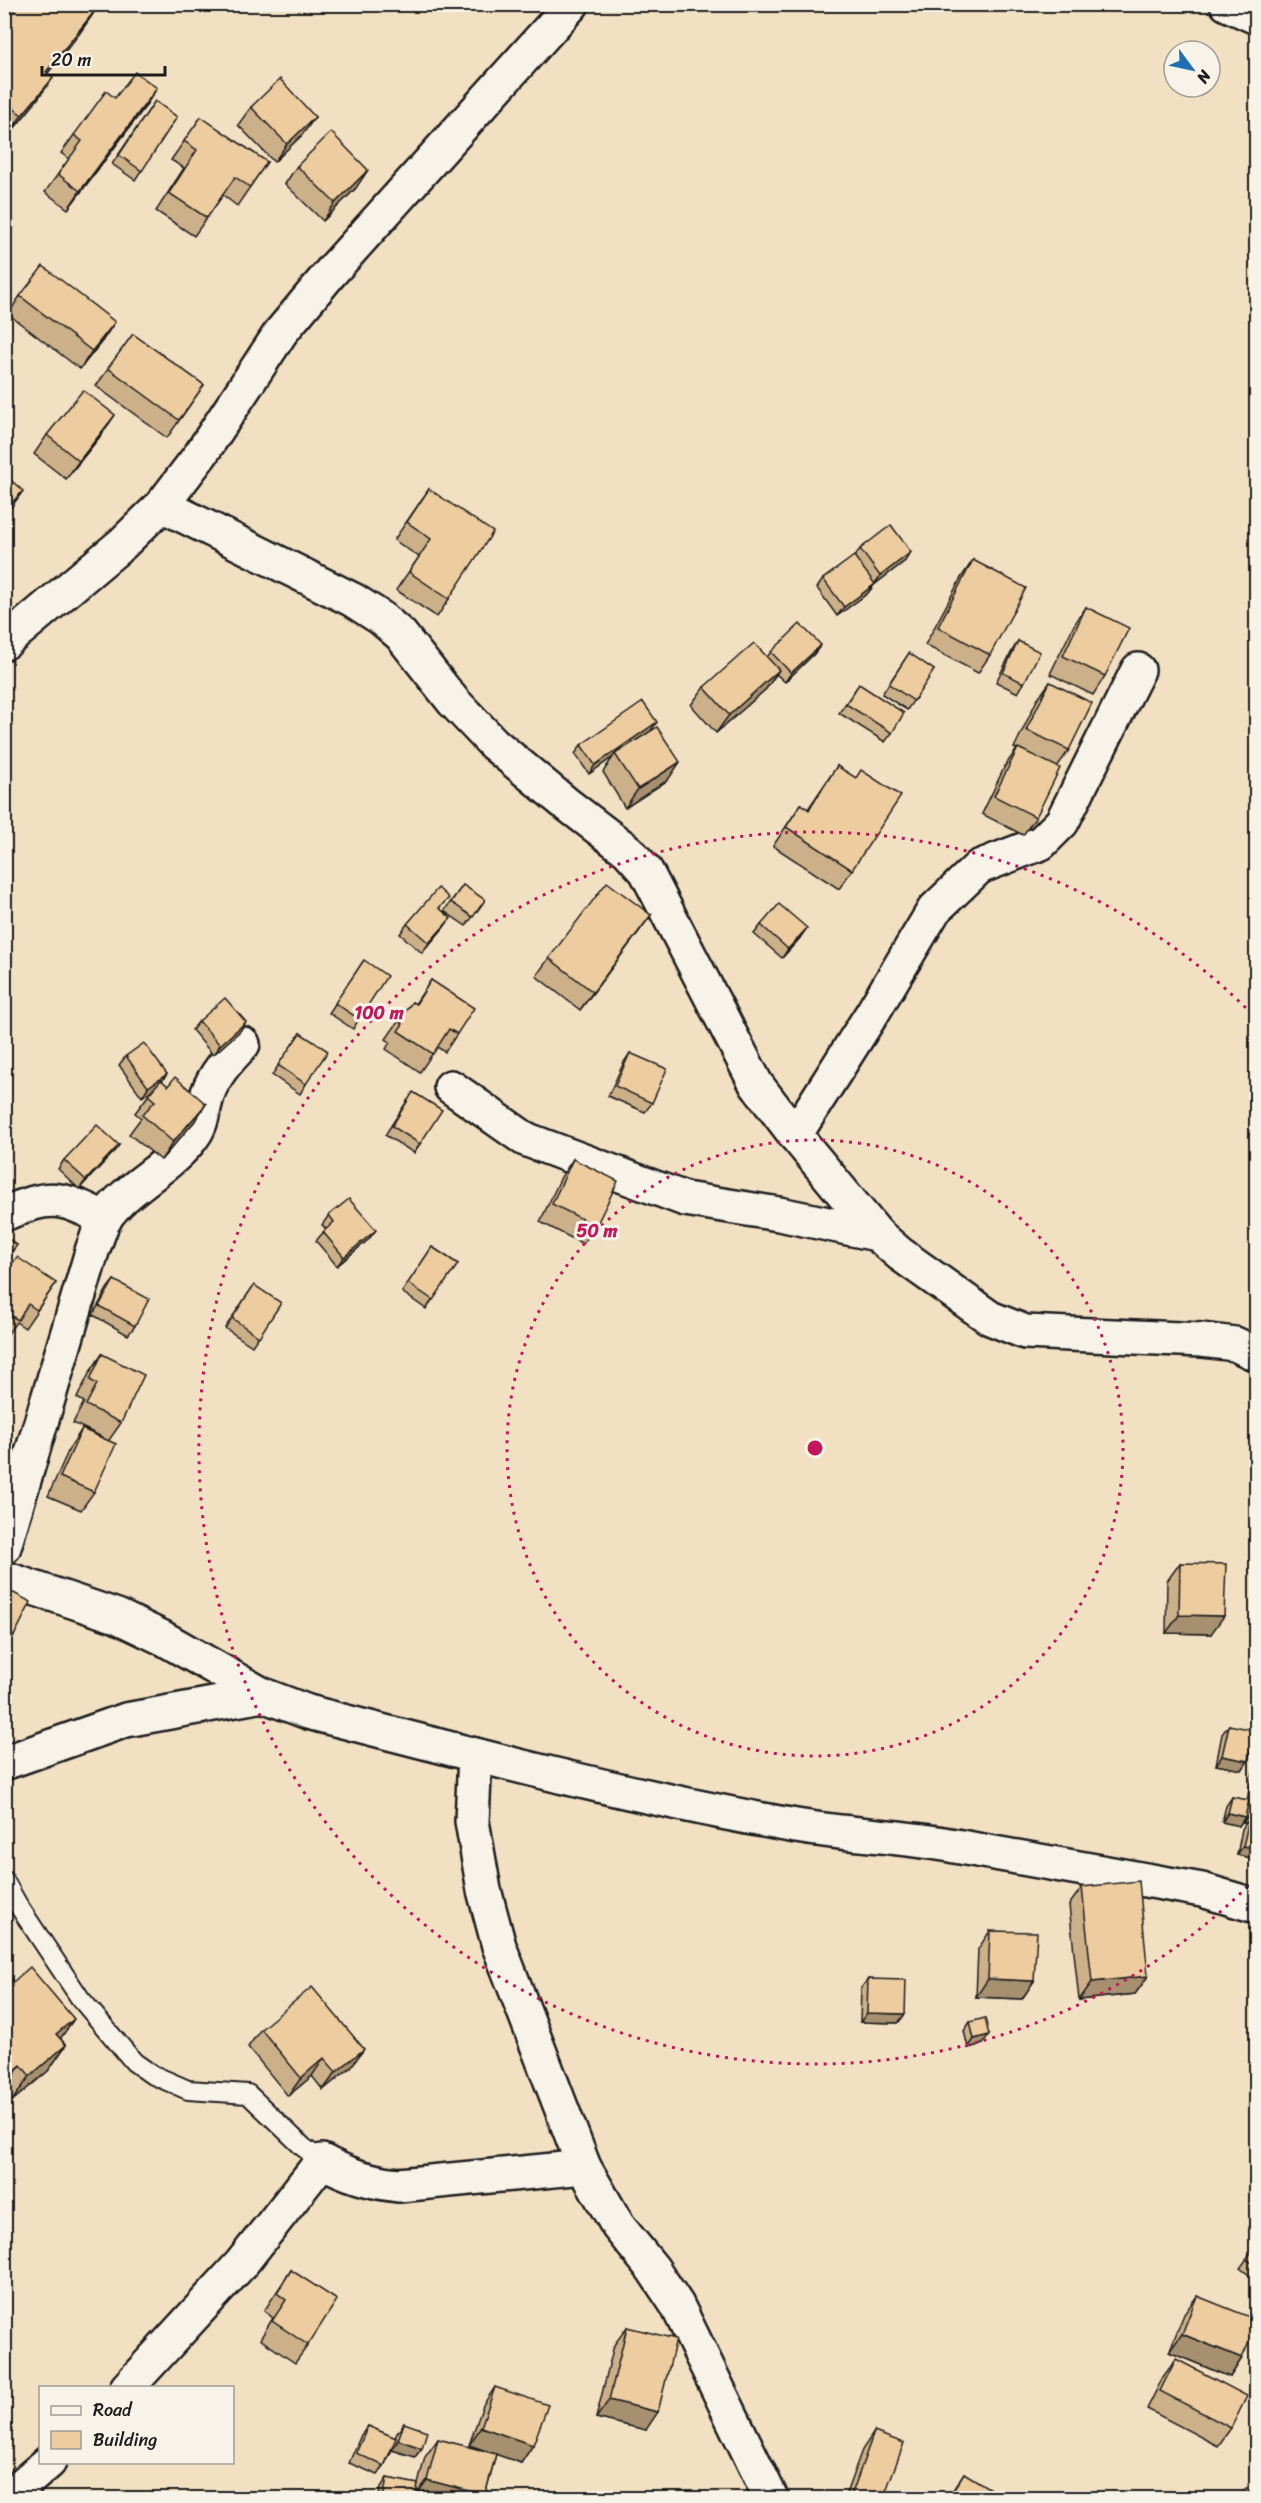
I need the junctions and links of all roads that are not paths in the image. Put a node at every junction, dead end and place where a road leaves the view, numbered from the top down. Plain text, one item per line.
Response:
1 (572, 4) edge
2 (1227, 4) edge
3 (1257, 17) edge
4 (162, 505) junction
5 (4, 644) edge
6 (1138, 670) dead end
7 (243, 1044) dead end
8 (451, 1087) dead end
9 (795, 1135) junction
10 (4, 1214) edge
11 (105, 1219) junction
12 (877, 1233) junction
13 (1257, 1354) edge
14 (4, 1547) edge
15 (4, 1578) edge
16 (262, 1695) junction
17 (475, 1755) junction
18 (4, 1762) edge
19 (4, 1880) edge
20 (1257, 1906) edge
21 (322, 2161) junction
22 (584, 2167) junction
23 (129, 2386) edge
24 (48, 2464) edge
25 (7, 2499) edge
26 (771, 2499) edge

1 - 4 street
2 - 3 street
4 - 5 street
4 - 9 street
6 - 9 street
7 - 11 street
8 - 12 street
9 - 12 street
10 - 11 street
11 - 14 street
12 - 13 street
15 - 16 street
16 - 17 street
16 - 18 street
17 - 20 street
17 - 22 street
19 - 21 lane
21 - 22 street
21 - 23 street
22 - 26 street
24 - 25 street

